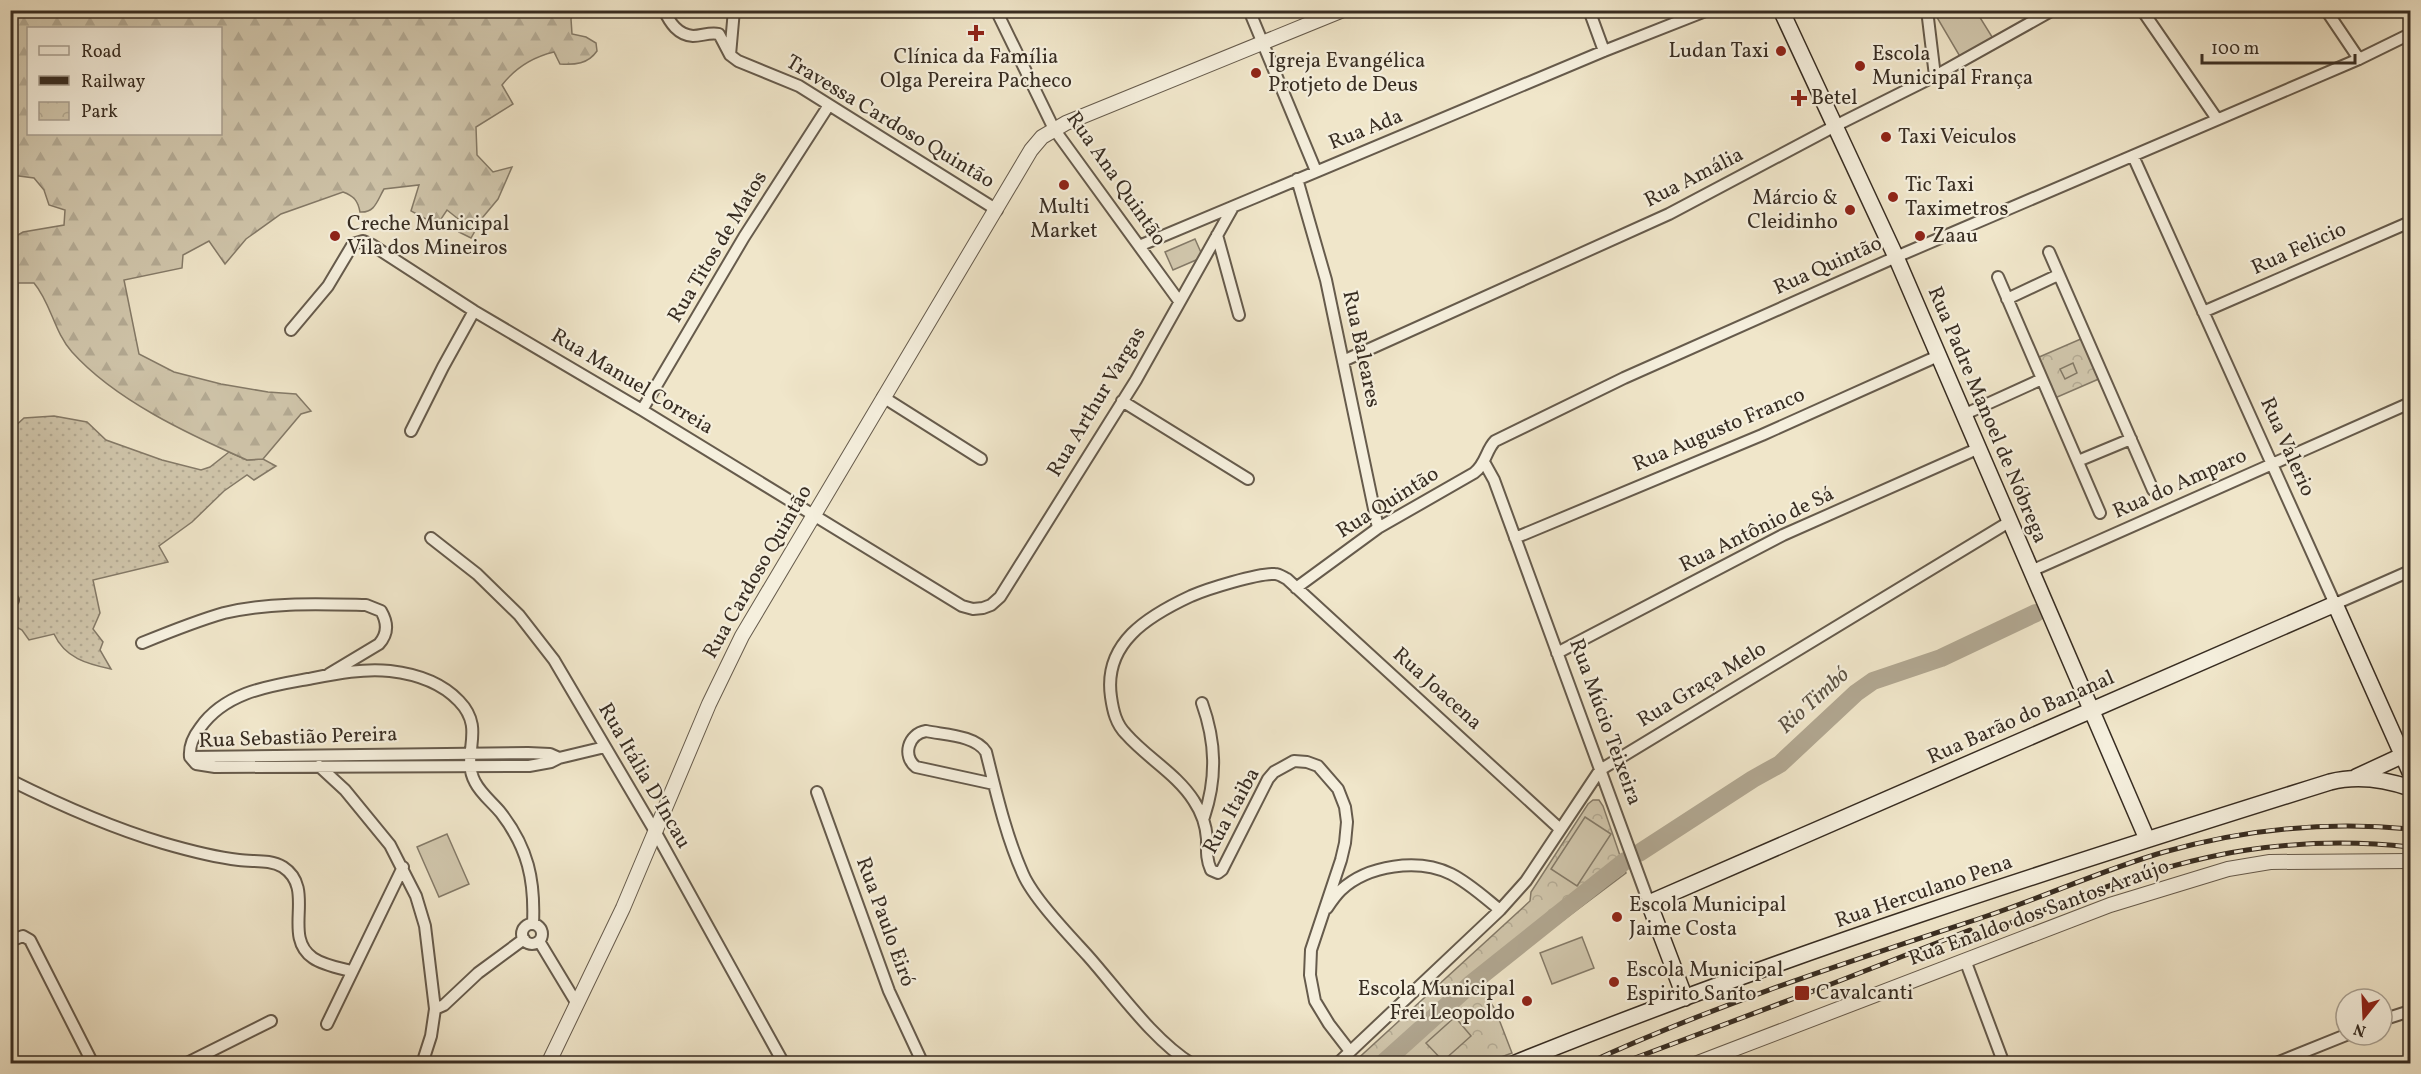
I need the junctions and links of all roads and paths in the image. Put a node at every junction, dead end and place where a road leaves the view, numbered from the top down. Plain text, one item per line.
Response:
1 (664, 10) edge
2 (734, 10) edge
3 (996, 10) edge
4 (1249, 10) edge
5 (1343, 10) edge
6 (1589, 10) edge
7 (1708, 10) edge
8 (1781, 10) edge
9 (1928, 10) edge
10 (2053, 10) edge
11 (2142, 10) edge
12 (2326, 10) edge
13 (2410, 34) edge
14 (1262, 44) junction
15 (1604, 51) junction
16 (730, 55) junction
17 (2359, 59) junction
18 (1935, 76) junction
19 (829, 105) junction
20 (2217, 119) junction
21 (1835, 126) junction
22 (1054, 129) junction
23 (2133, 156) junction
24 (1316, 171) junction
25 (1297, 179) junction
26 (1233, 207) junction
27 (996, 210) junction
28 (2410, 222) edge
29 (1217, 235) junction
30 (1139, 246) junction
31 (2049, 252) dead end
32 (1896, 257) junction
33 (2058, 275) junction
34 (1998, 277) dead end
35 (2007, 299) junction
36 (1179, 301) junction
37 (474, 311) junction
38 (2203, 312) junction
39 (1239, 315) dead end
40 (291, 330) dead end
41 (1938, 356) junction
42 (1343, 361) junction
43 (2042, 379) junction
44 (884, 397) junction
45 (1122, 401) junction
46 (2410, 404) edge
47 (642, 410) junction
48 (1963, 415) junction
49 (411, 431) dead end
50 (2131, 440) junction
51 (1977, 449) junction
52 (981, 459) dead end
53 (2078, 461) junction
54 (1484, 462) junction
55 (2272, 465) junction
56 (1248, 480) dead end
57 (2153, 490) dead end
58 (2100, 513) dead end
59 (813, 516) junction
60 (2009, 522) junction
61 (1378, 528) junction
62 (431, 538) dead end
63 (1515, 538) junction
64 (2031, 571) junction
65 (2410, 571) edge
66 (1287, 579) joint
67 (1296, 588) junction
68 (2335, 604) junction
69 (983, 608) joint
70 (142, 643) dead end
71 (1557, 653) junction
72 (326, 676) junction
73 (1202, 703) dead end
74 (2090, 711) junction
75 (605, 747) junction
76 (471, 753) junction
77 (2407, 753) edge
78 (315, 755) junction
79 (190, 757) junction
80 (559, 758) junction
81 (471, 766) junction
82 (320, 767) junction
83 (1600, 770) junction
84 (2410, 772) edge
85 (2353, 778) junction
86 (10, 780) edge
87 (994, 784) junction
88 (2410, 788) edge
89 (817, 792) dead end
90 (1204, 817) junction
91 (1560, 829) junction
92 (656, 833) junction
93 (2147, 839) junction
94 (2410, 861) edge
95 (403, 867) junction
96 (1649, 903) junction
97 (1326, 908) junction
98 (1500, 910) junction
99 (533, 924) junction
100 (524, 939) junction
101 (10, 940) edge
102 (539, 941) junction
103 (1965, 960) junction
104 (351, 971) junction
105 (1685, 998) junction
106 (577, 1004) junction
107 (435, 1009) junction
108 (2410, 1011) edge
109 (2394, 1016) edge
110 (271, 1021) dead end
111 (327, 1024) dead end
112 (2334, 1040) edge
113 (1349, 1050) junction
114 (1713, 1060) edge
115 (2282, 1062) edge
116 (93, 1064) edge
117 (185, 1064) edge
118 (422, 1064) edge
119 (548, 1064) edge
120 (784, 1064) edge
121 (923, 1064) edge
122 (1192, 1064) edge
123 (1337, 1064) edge
124 (1513, 1064) edge
125 (1695, 1064) edge
126 (2004, 1064) edge

1 - 16 street, Travessa Cardoso Quintão
2 - 16 street
3 - 22 street, Rua Ana Quintão
4 - 14 street
5 - 14 street
6 - 15 street
7 - 15 street, Rua Ada
8 - 21 main road, Rua Padre Manoel de Nóbrega
9 - 18 street
10 - 18 street, Rua Amália
11 - 20 street
12 - 17 street
13 - 17 street, Rua Quintão
14 - 22 street
14 - 24 street
15 - 24 street, Rua Ada
16 - 19 street, Travessa Cardoso Quintão
17 - 20 street, Rua Quintão
18 - 21 street, Rua Amália
19 - 27 street, Travessa Cardoso Quintão
19 - 47 street, Rua Titos de Matos
20 - 23 street, Rua Quintão
21 - 32 main road, Rua Padre Manoel de Nóbrega
21 - 42 street, Rua Amália
22 - 27 street, Rua Cardoso Quintão
22 - 30 street, Rua Ana Quintão
23 - 32 street, Rua Quintão
23 - 38 street, Rua Valerio
24 - 25 street, Rua Ada
25 - 26 street, Rua Ada
25 - 42 street, Rua Baleares
26 - 29 street, Rua Arthur Vargas
26 - 30 street, Rua Ada
27 - 44 street, Rua Cardoso Quintão
28 - 38 street, Rua Felicio
29 - 36 street, Rua Arthur Vargas
29 - 39 street
30 - 36 street, Rua Ana Quintão
31 - 33 street
32 - 41 main road, Rua Padre Manoel de Nóbrega
32 - 54 street, Rua Quintão
33 - 35 street
33 - 50 street
34 - 35 street
35 - 43 street
36 - 45 street, Rua Arthur Vargas
37 - 40 street, Rua Manuel Correia
37 - 47 street, Rua Manuel Correia
37 - 49 street
38 - 55 street, Rua Valerio
41 - 48 main road, Rua Padre Manoel de Nóbrega
41 - 63 street, Rua Augusto Franco
42 - 61 street, Rua Baleares
43 - 48 street
43 - 53 street
44 - 52 street
44 - 59 street, Rua Cardoso Quintão
45 - 56 street
45 - 69 street, Rua Arthur Vargas
46 - 55 street, Rua do Amparo
47 - 59 street, Rua Manuel Correia
48 - 51 main road, Rua Padre Manoel de Nóbrega
50 - 53 street
50 - 57 street
51 - 60 main road, Rua Padre Manoel de Nóbrega
51 - 71 street, Rua Antônio de Sá
53 - 58 street
54 - 61 street, Rua Quintão
54 - 63 street, Rua Múcio Teixeira
55 - 64 street, Rua do Amparo
55 - 68 street, Rua Valerio
59 - 69 street, Rua Manuel Correia
59 - 92 street, Rua Cardoso Quintão
60 - 64 main road, Rua Padre Manoel de Nóbrega
60 - 83 street, Rua Graça Melo
61 - 67 street, Rua Quintão
62 - 75 street, Rua Itália D'Incau
63 - 71 street, Rua Múcio Teixeira
64 - 74 main road, Rua Padre Manoel de Nóbrega
65 - 68 street, Rua Barão do Bananal
66 - 67 street, Rua Joacena
66 - 90 street, Rua Itaiba
67 - 91 street, Rua Joacena
68 - 74 main road, Rua Barão do Bananal
68 - 77 main road, Rua Valerio
70 - 72 street
71 - 83 street, Rua Múcio Teixeira
72 - 76 street
72 - 79 street
73 - 90 street
74 - 93 main road, Rua Padre Manoel de Nóbrega
74 - 96 main road, Rua Barão do Bananal
75 - 80 street, Rua Sebastião Pereira
75 - 92 street, Rua Itália D'Incau
76 - 78 street, Rua Sebastião Pereira
76 - 80 street, Rua Sebastião Pereira
76 - 81 street
77 - 84 main road, Rua Valerio
77 - 85 main road
78 - 79 street, Rua Sebastião Pereira
78 - 82 street
79 - 82 street, Rua Sebastião Pereira
80 - 81 street, Rua Sebastião Pereira
81 - 82 street, Rua Sebastião Pereira
81 - 99 street
82 - 95 street
83 - 91 street, Rua Graça Melo
83 - 96 street, Rua Múcio Teixeira
85 - 88 main road
85 - 93 main road, Rua Herculano Pena
86 - 104 street
87 - 87 street
87 - 122 street
89 - 121 street, Rua Paulo Eiró
90 - 97 street, Rua Itaiba
91 - 98 street, Rua Graça Melo
92 - 106 street, Rua Cardoso Quintão
92 - 120 street, Rua Itália D'Incau
93 - 105 main road, Rua Herculano Pena
94 - 103 street, Rua Enaldo dos Santos Araújo
95 - 104 street
95 - 107 street
96 - 105 main road, Rua Múcio Teixeira
97 - 98 street
97 - 113 street, Rua Itaiba
98 - 113 street, Rua Graça Melo
99 - 100 street
99 - 102 street
100 - 102 street
100 - 107 street
101 - 116 street
102 - 106 street
103 - 114 street, Rua Enaldo dos Santos Araújo
103 - 126 street
104 - 111 street
105 - 124 main road, Rua Herculano Pena
106 - 119 street, Rua Cardoso Quintão
107 - 118 street
108 - 109 street
110 - 117 street
112 - 115 street
113 - 123 street, Rua Graça Melo
114 - 125 street, Rua Enaldo dos Santos Araújo

